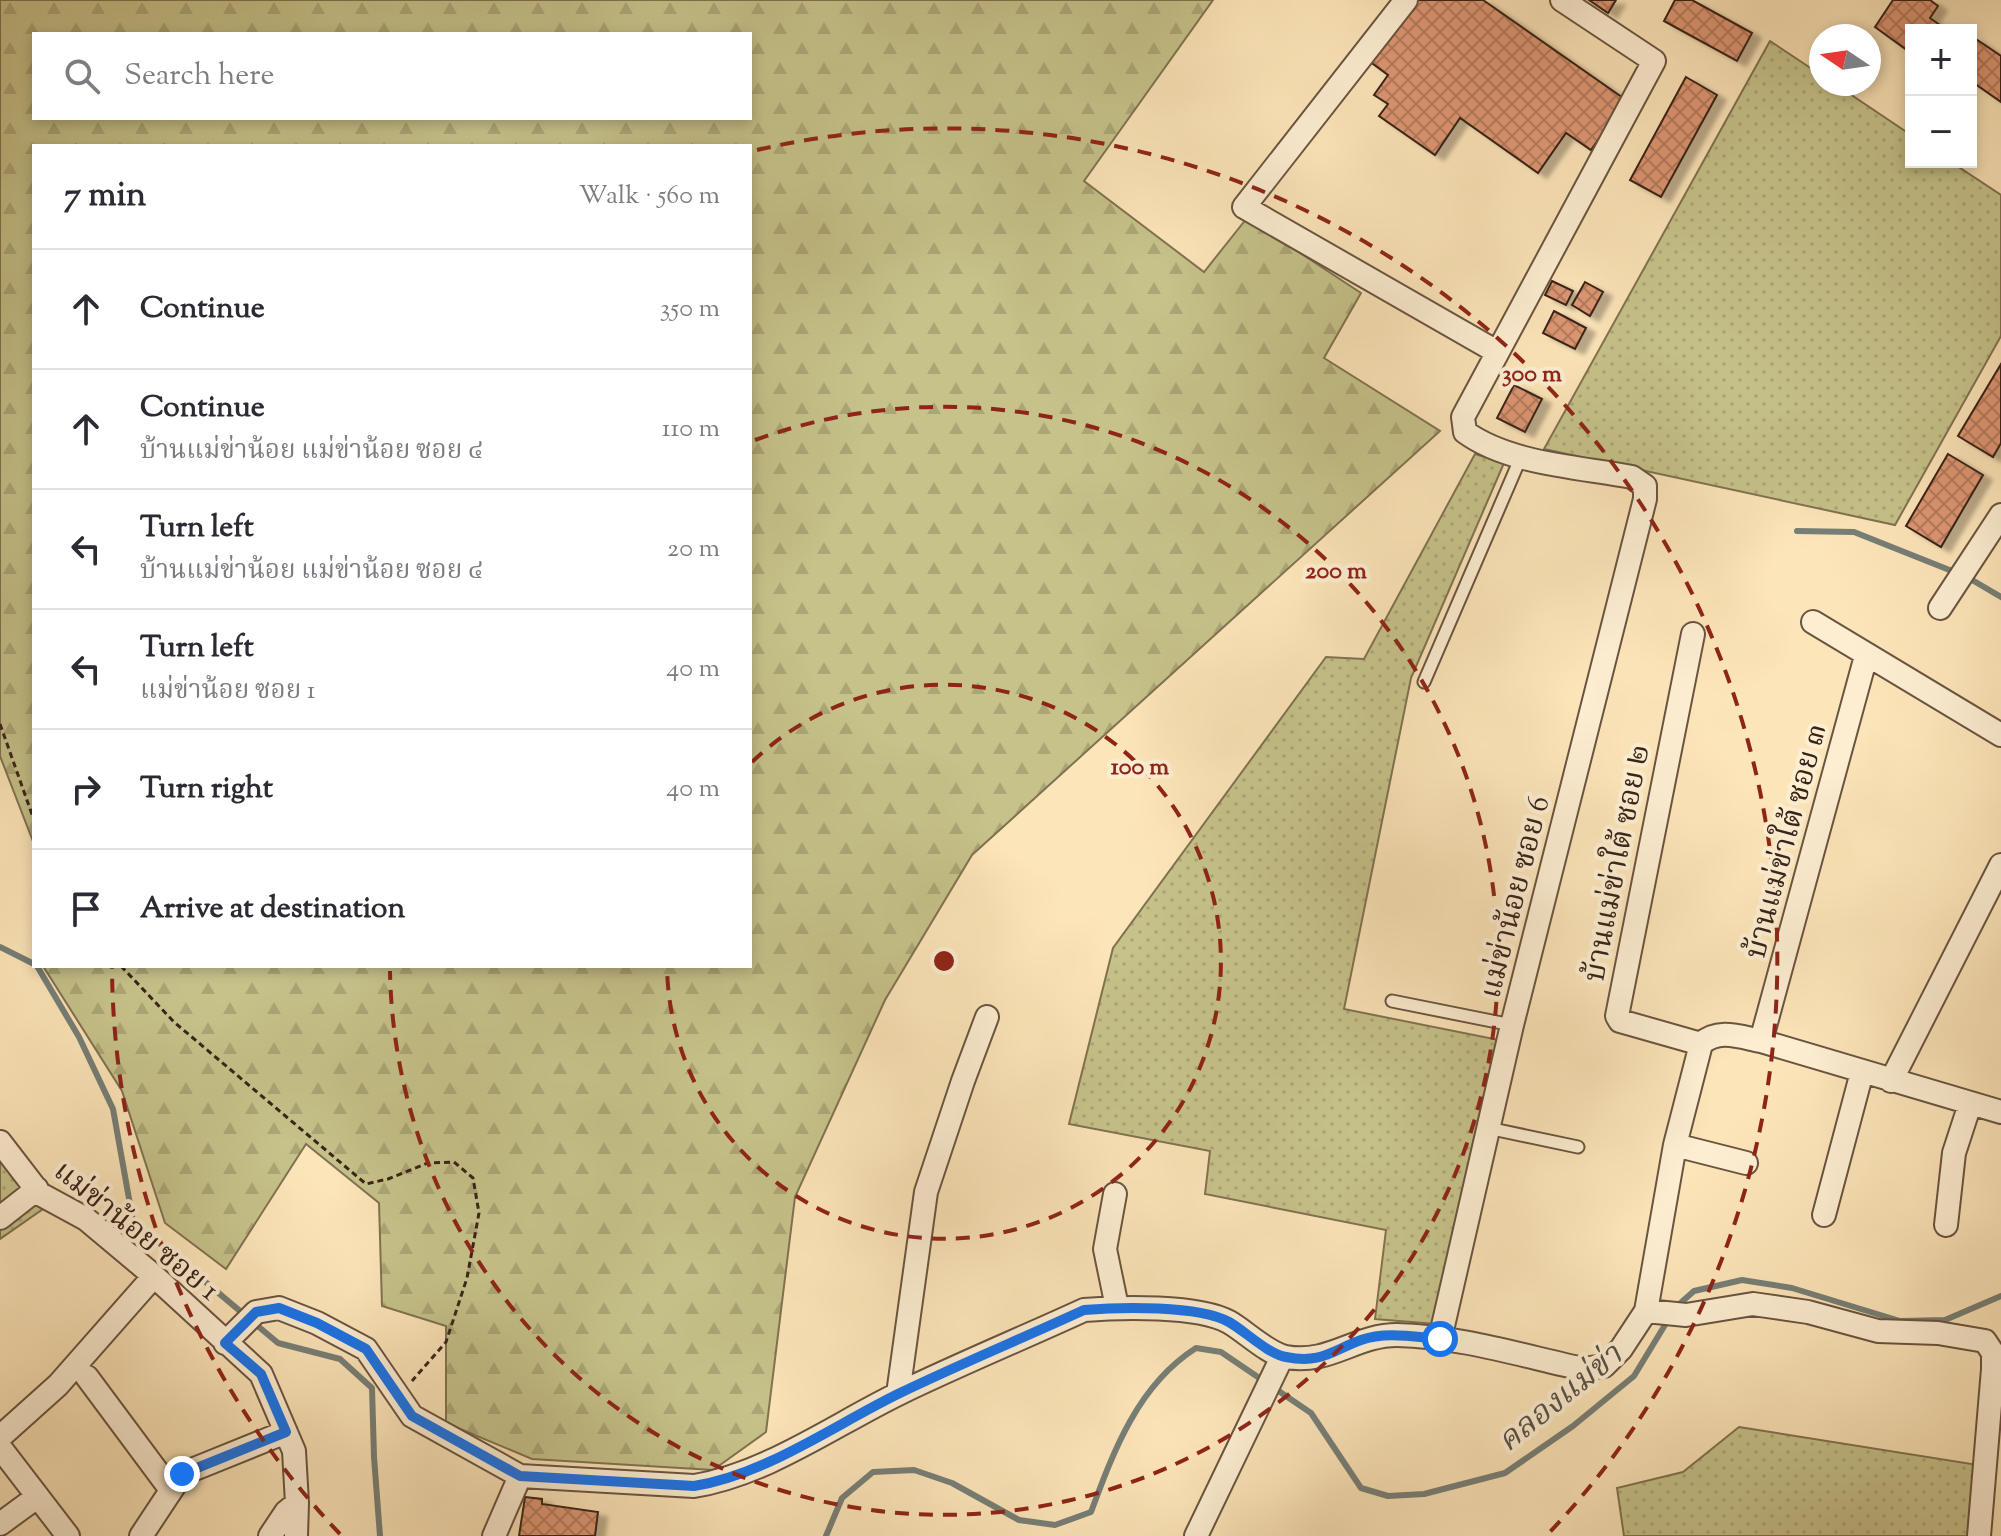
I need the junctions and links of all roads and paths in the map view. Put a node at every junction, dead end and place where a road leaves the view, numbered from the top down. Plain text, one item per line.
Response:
1 (1406, 0) edge
2 (1562, 0) edge
3 (1497, 352) junction
4 (1521, 457) junction
5 (2001, 515) edge
6 (1940, 608) dead end
7 (1813, 622) dead end
8 (1693, 634) dead end
9 (1866, 656) junction
10 (1424, 682) dead end
11 (0, 724) edge
12 (2001, 735) edge
13 (32, 814) edge
14 (2001, 865) edge
15 (123, 968) edge
16 (1392, 1001) dead end
17 (987, 1017) dead end
18 (1512, 1025) junction
19 (1761, 1041) junction
20 (1701, 1044) junction
21 (1862, 1072) junction
22 (1891, 1081) junction
23 (1970, 1104) junction
24 (2001, 1112) edge
25 (1488, 1128) junction
26 (0, 1142) edge
27 (1675, 1145) junction
28 (1578, 1147) dead end
29 (1746, 1163) dead end
30 (37, 1189) junction
31 (1115, 1194) dead end
32 (1824, 1215) dead end
33 (0, 1218) edge
34 (1946, 1225) dead end
35 (154, 1276) junction
36 (1117, 1307) junction
37 (1653, 1312) junction
38 (1440, 1339) junction
39 (225, 1343) junction
40 (1279, 1364) junction
41 (87, 1377) dead end
42 (396, 1392) junction
43 (898, 1394) junction
44 (286, 1432) junction
45 (1, 1443) edge
46 (520, 1476) junction
47 (171, 1490) junction
48 (37, 1497) junction
49 (297, 1503) junction
50 (0, 1524) edge
51 (68, 1536) edge
52 (141, 1536) edge
53 (270, 1536) edge
54 (296, 1536) edge
55 (494, 1536) edge
56 (1196, 1536) edge
57 (1979, 1536) edge

1 - 3 street
2 - 3 street
3 - 4 street
4 - 10 lane
4 - 18 street, แม่ข่าน้อย ซอย 6
5 - 6 street
7 - 9 street
8 - 20 street, บ้านแม่ข่าใต้ ซอย ๒
9 - 12 street
9 - 19 street, บ้านแม่ข่าใต้ ซอย ๓
11 - 13 path
14 - 22 street
15 - 42 path
16 - 18 lane
17 - 43 street
18 - 25 street, แม่ข่าน้อย ซอย 6
19 - 20 street
19 - 21 street
20 - 27 street
21 - 22 street
21 - 32 street
22 - 23 street
23 - 24 street
23 - 34 street
25 - 28 lane
25 - 38 street, แม่ข่าน้อย ซอย 6
26 - 30 street, แม่ข่าน้อย ซอย 1
27 - 29 street
27 - 37 street
30 - 33 street
30 - 35 street, แม่ข่าน้อย ซอย 1
31 - 36 street
35 - 39 street, แม่ข่าน้อย ซอย 1
35 - 45 street
36 - 40 street
36 - 43 street
37 - 38 street
37 - 57 street
38 - 40 street
39 - 42 street
39 - 44 street, แม่ข่าน้อย ซอย 1
40 - 56 street
41 - 47 street
42 - 46 street
43 - 46 street
44 - 47 street
44 - 49 street, แม่ข่าน้อย ซอย 1
45 - 48 street
46 - 55 street
47 - 52 street
48 - 50 street
48 - 51 street
49 - 53 street
49 - 54 street, แม่ข่าน้อย ซอย 1

